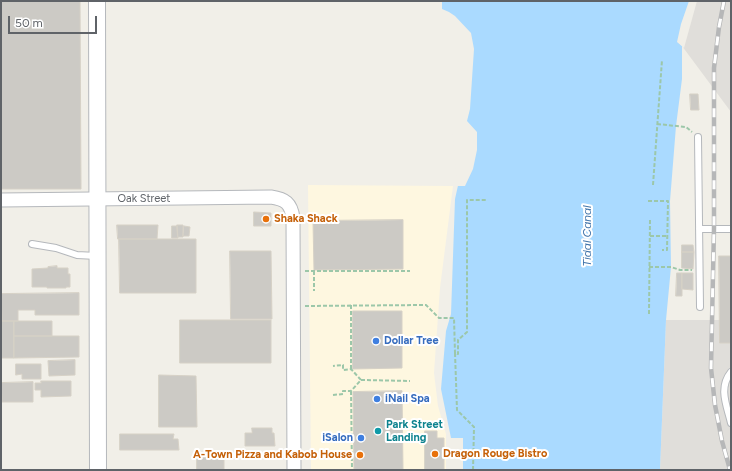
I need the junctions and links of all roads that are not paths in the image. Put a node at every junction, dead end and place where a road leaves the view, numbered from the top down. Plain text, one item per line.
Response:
1 (97, 1) edge
2 (698, 136) road end
3 (98, 199) junction
4 (1, 200) edge
5 (699, 229) junction
6 (731, 229) edge
7 (32, 244) dead end
8 (97, 256) junction
9 (700, 307) dead end
10 (731, 372) edge
11 (731, 423) edge
12 (98, 470) edge
13 (294, 470) edge

1 - 3 street
2 - 5 lane
3 - 4 street, Oak Street
3 - 8 street
3 - 13 street, Oak Street
5 - 6 lane
5 - 9 lane
7 - 8 lane
8 - 12 street
10 - 11 lane

